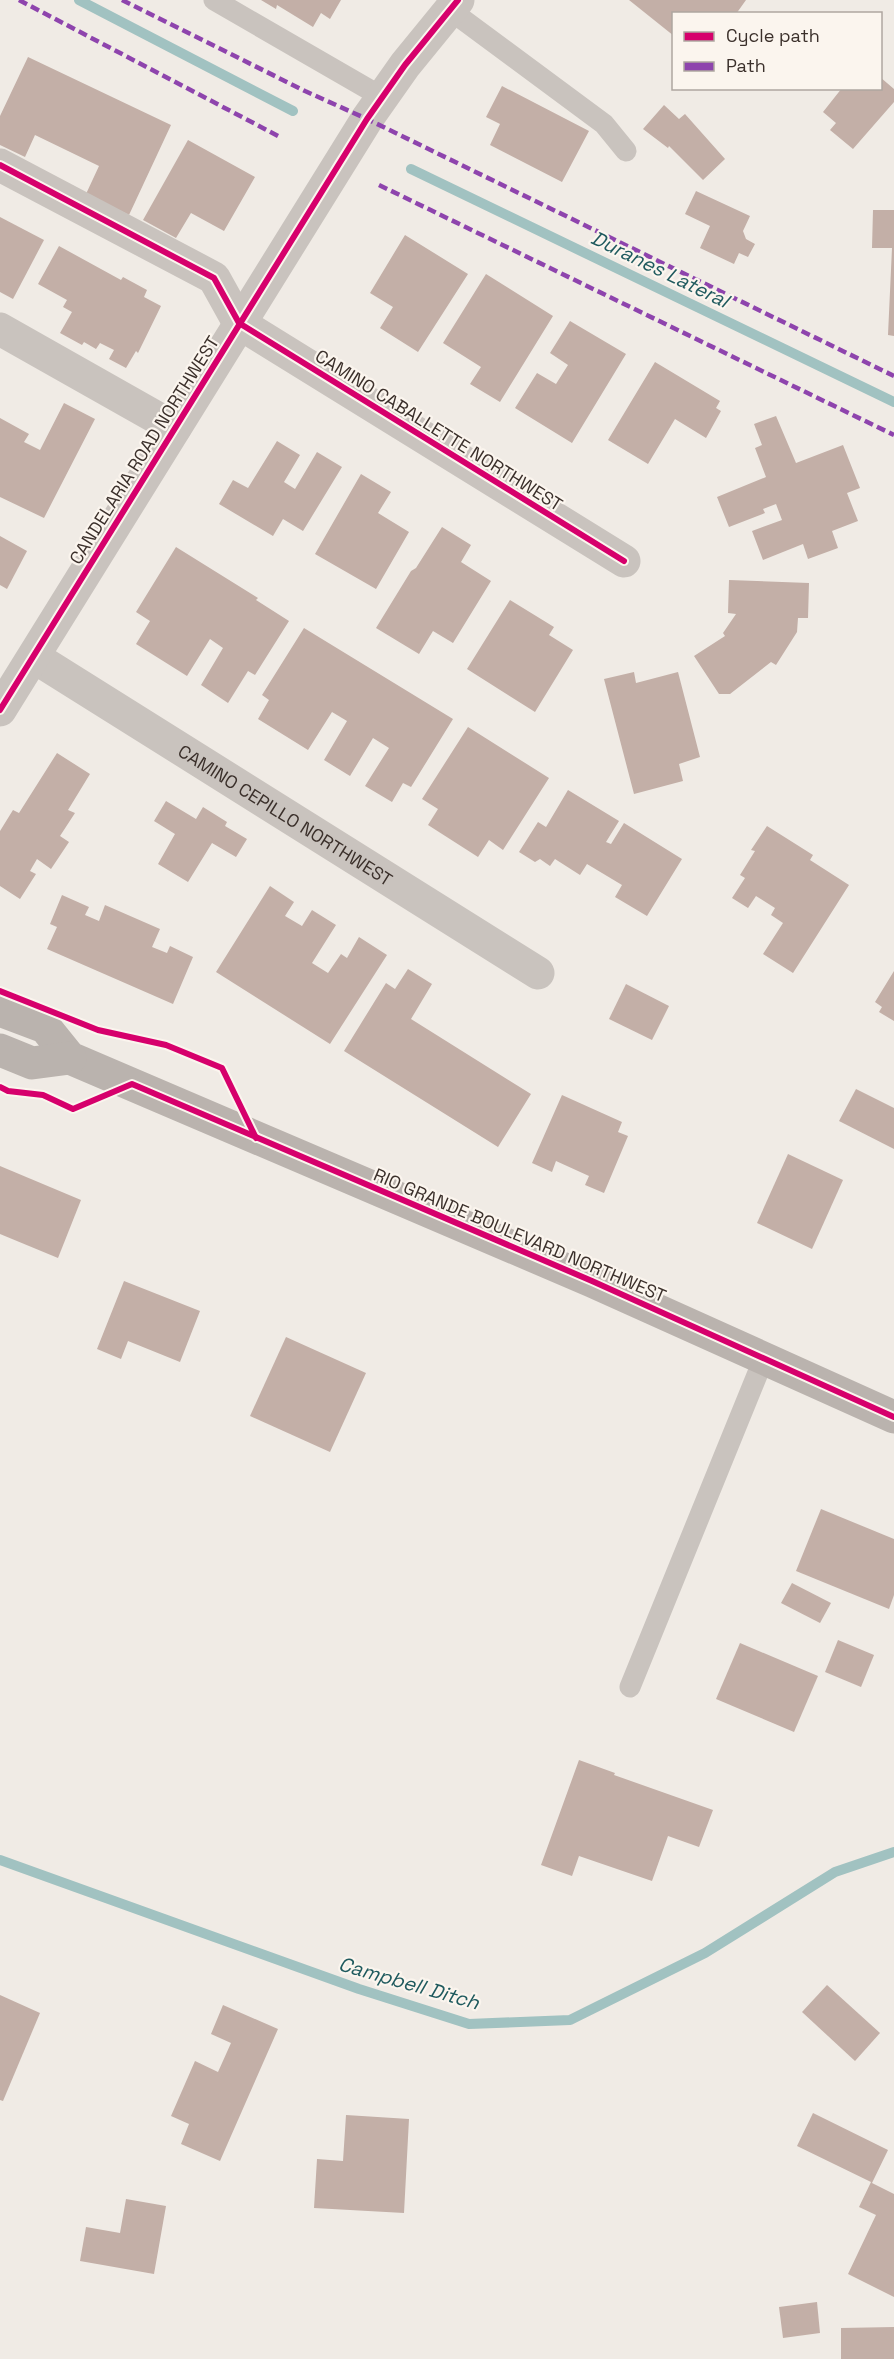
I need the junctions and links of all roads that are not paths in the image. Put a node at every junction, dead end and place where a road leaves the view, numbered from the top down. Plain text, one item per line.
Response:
1 (214, 0) edge
2 (454, 5) edge
3 (382, 97) junction
4 (626, 151) dead end
5 (0, 165) edge
6 (239, 323) junction
7 (0, 329) edge
8 (175, 428) junction
9 (624, 561) dead end
10 (33, 657) junction
11 (0, 710) edge
12 (538, 973) dead end
13 (0, 1010) edge
14 (0, 1050) edge
15 (70, 1058) junction
16 (764, 1358) junction
17 (894, 1417) edge
18 (630, 1687) dead end

1 - 3 lane
2 - 3 street, CANDELARIA ROAD NORTHWEST
2 - 4 lane
3 - 6 street, CANDELARIA ROAD NORTHWEST
5 - 6 street
6 - 8 street, CANDELARIA ROAD NORTHWEST
6 - 9 street, CAMINO CABALLETTE NORTHWEST
7 - 8 street
8 - 10 street, CANDELARIA ROAD NORTHWEST
10 - 11 street, CANDELARIA ROAD NORTHWEST
10 - 12 street, CAMINO CEPILLO NORTHWEST
13 - 15 main road
14 - 15 main road
15 - 16 main road, RIO GRANDE BOULEVARD NORTHWEST
16 - 17 main road, RIO GRANDE BOULEVARD NORTHWEST
16 - 18 lane

